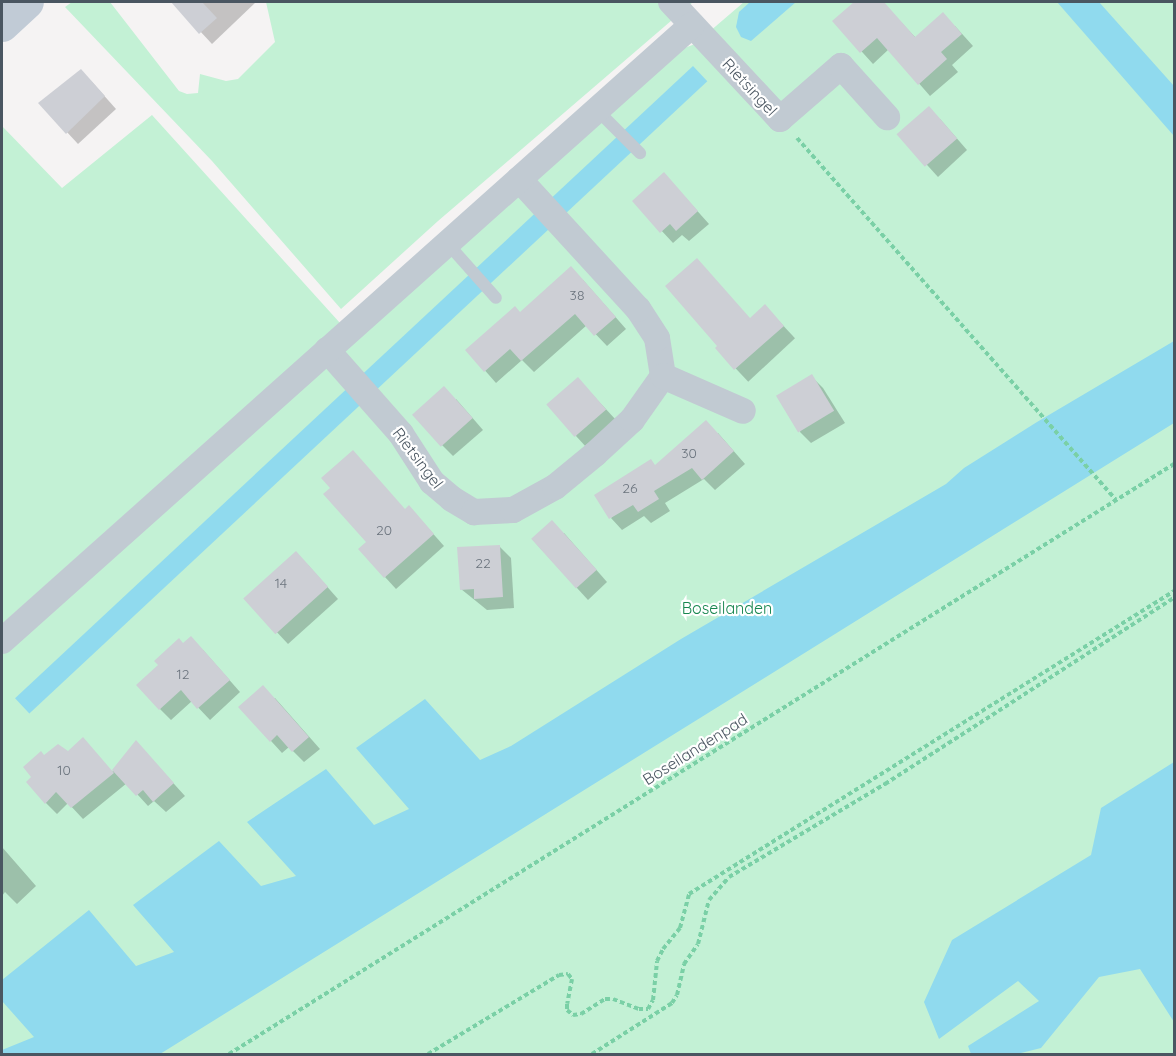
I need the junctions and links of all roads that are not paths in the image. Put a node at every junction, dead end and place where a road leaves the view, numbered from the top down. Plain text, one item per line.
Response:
1 (27, 2) edge
2 (671, 2) edge
3 (2, 25) edge
4 (692, 25) junction
5 (597, 110) junction
6 (887, 117) dead end
7 (640, 153) dead end
8 (519, 179) junction
9 (448, 244) junction
10 (496, 298) dead end
11 (327, 350) junction
12 (663, 376) junction
13 (743, 411) dead end
14 (2, 641) edge

1 - 3 street
2 - 4 street, Rietsingel
4 - 5 street
4 - 6 street, Rietsingel
5 - 7 lane
5 - 8 street
8 - 9 street
8 - 12 street
9 - 10 lane
9 - 11 street
11 - 12 street, Rietsingel
11 - 14 street
12 - 13 street

